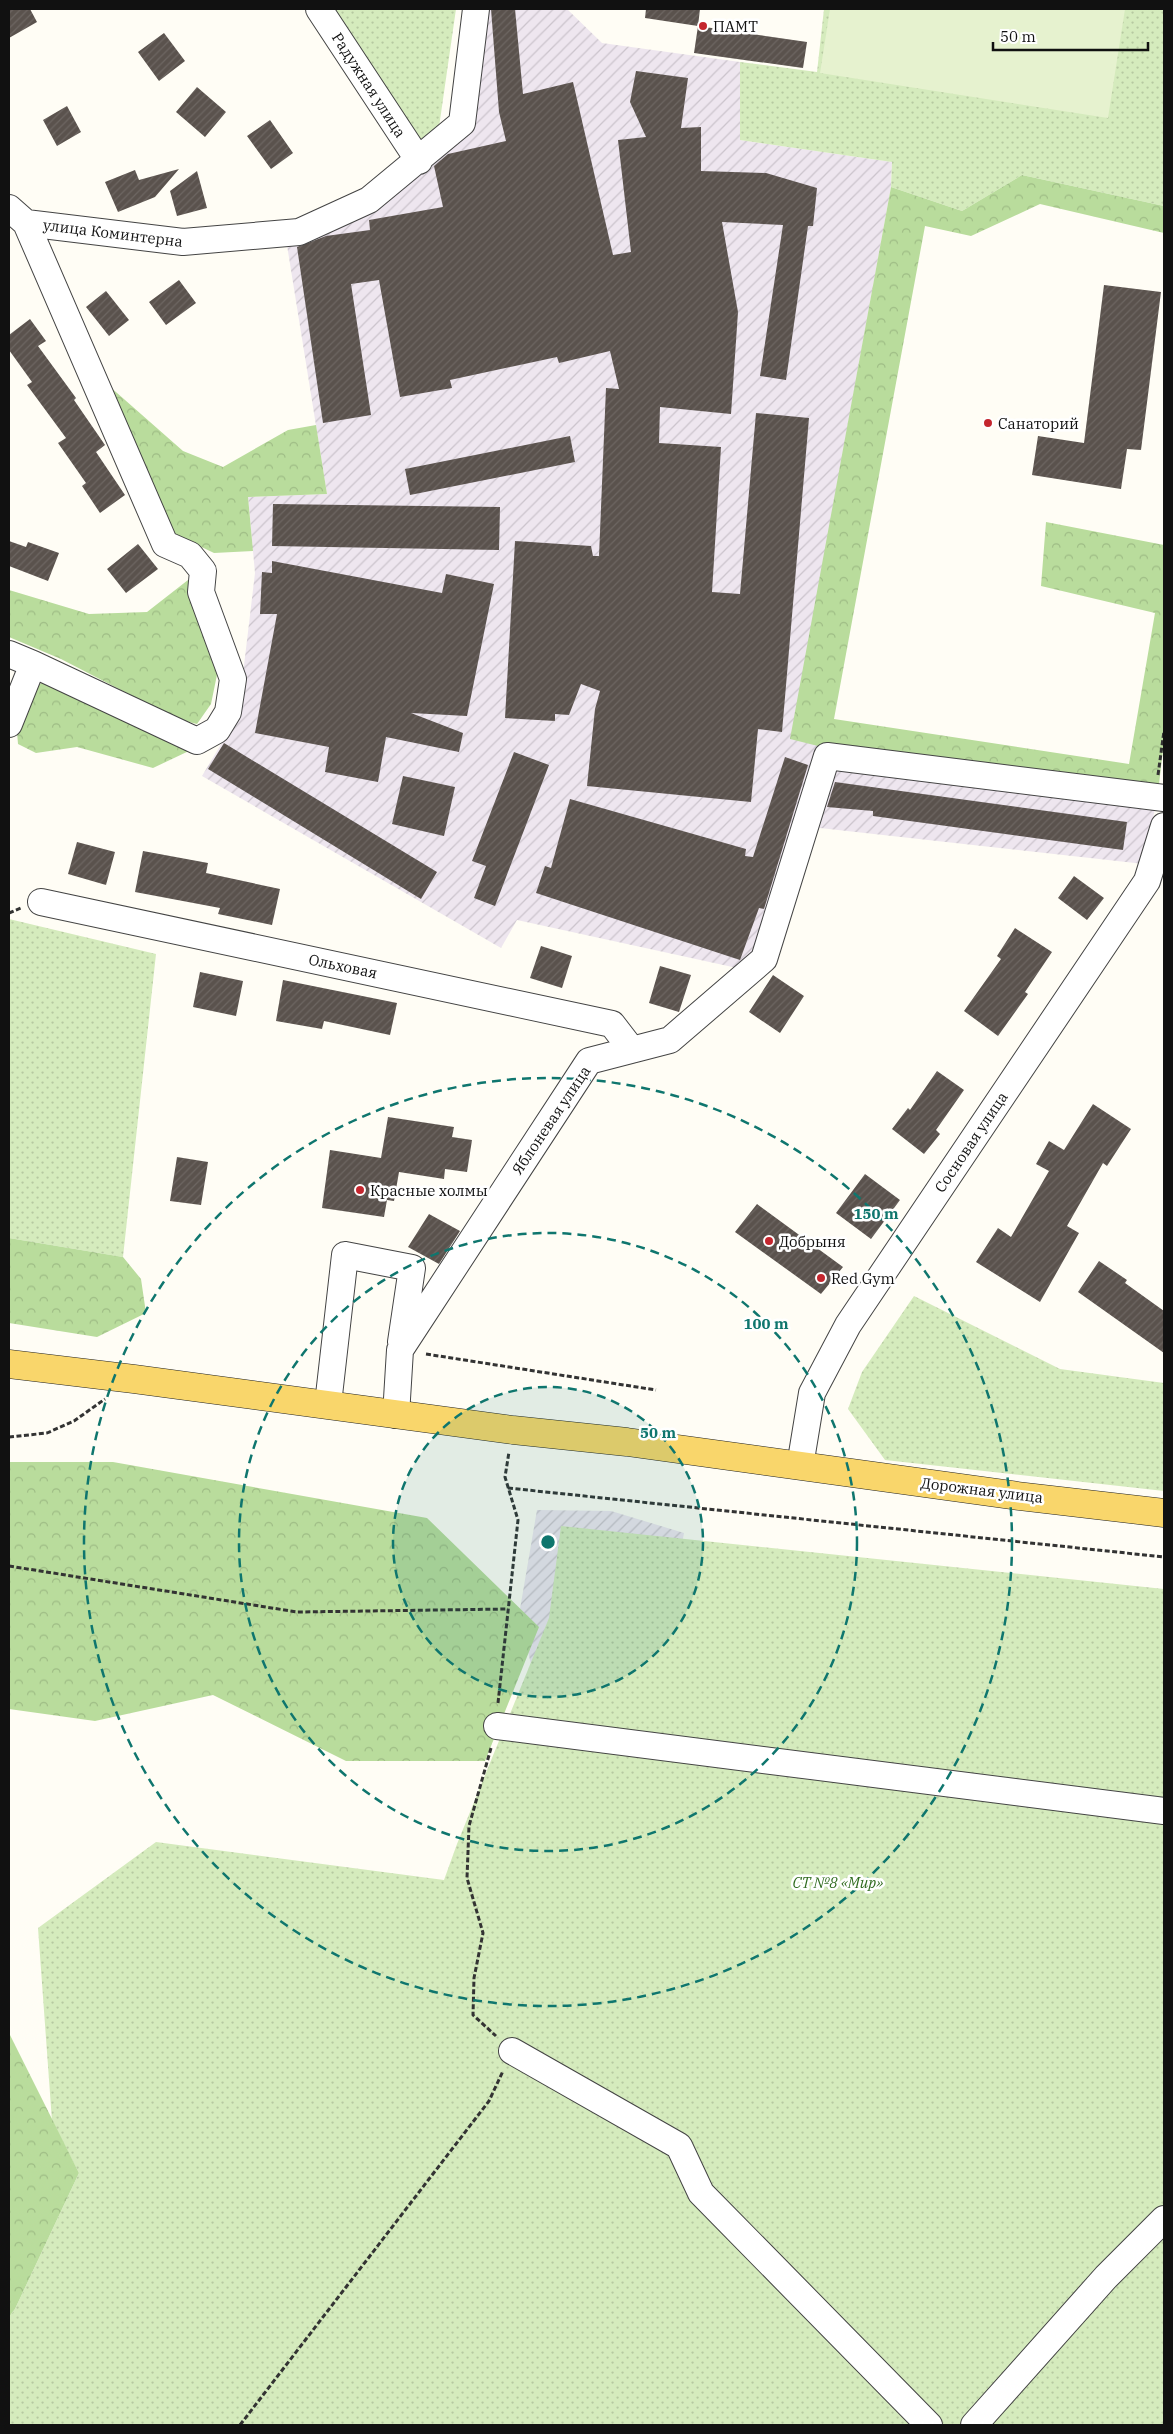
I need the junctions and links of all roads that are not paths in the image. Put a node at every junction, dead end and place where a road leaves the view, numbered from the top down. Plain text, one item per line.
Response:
1 (319, 9) edge
2 (476, 9) edge
3 (419, 161) junction
4 (17, 215) edge
5 (9, 654) edge
6 (33, 664) junction
7 (9, 724) edge
8 (1160, 797) edge
9 (1164, 826) edge
10 (41, 902) dead end
11 (632, 1050) junction
12 (400, 1350) junction
13 (9, 1364) edge
14 (328, 1404) junction
15 (396, 1415) junction
16 (800, 1466) junction
17 (1164, 1513) edge
18 (497, 1726) road end
19 (1164, 1811) edge
20 (512, 2051) road end
21 (1164, 2219) edge
22 (929, 2425) edge
23 (974, 2425) edge

1 - 3 street, Радужная улица
2 - 3 street, улица Коминтерна
3 - 4 street, улица Коминтерна
4 - 6 street, улица Коминтерна
5 - 6 street
6 - 7 street
8 - 11 street, Яблоневая улица
9 - 16 street, Сосновая улица
10 - 11 street, Ольховая
11 - 12 street, Яблоневая улица
12 - 14 street
12 - 15 street, Яблоневая улица
13 - 14 main road, Дорожная улица
14 - 15 main road, Дорожная улица
15 - 16 main road, Дорожная улица
16 - 17 main road, Дорожная улица
18 - 19 street
20 - 22 street
21 - 23 street

